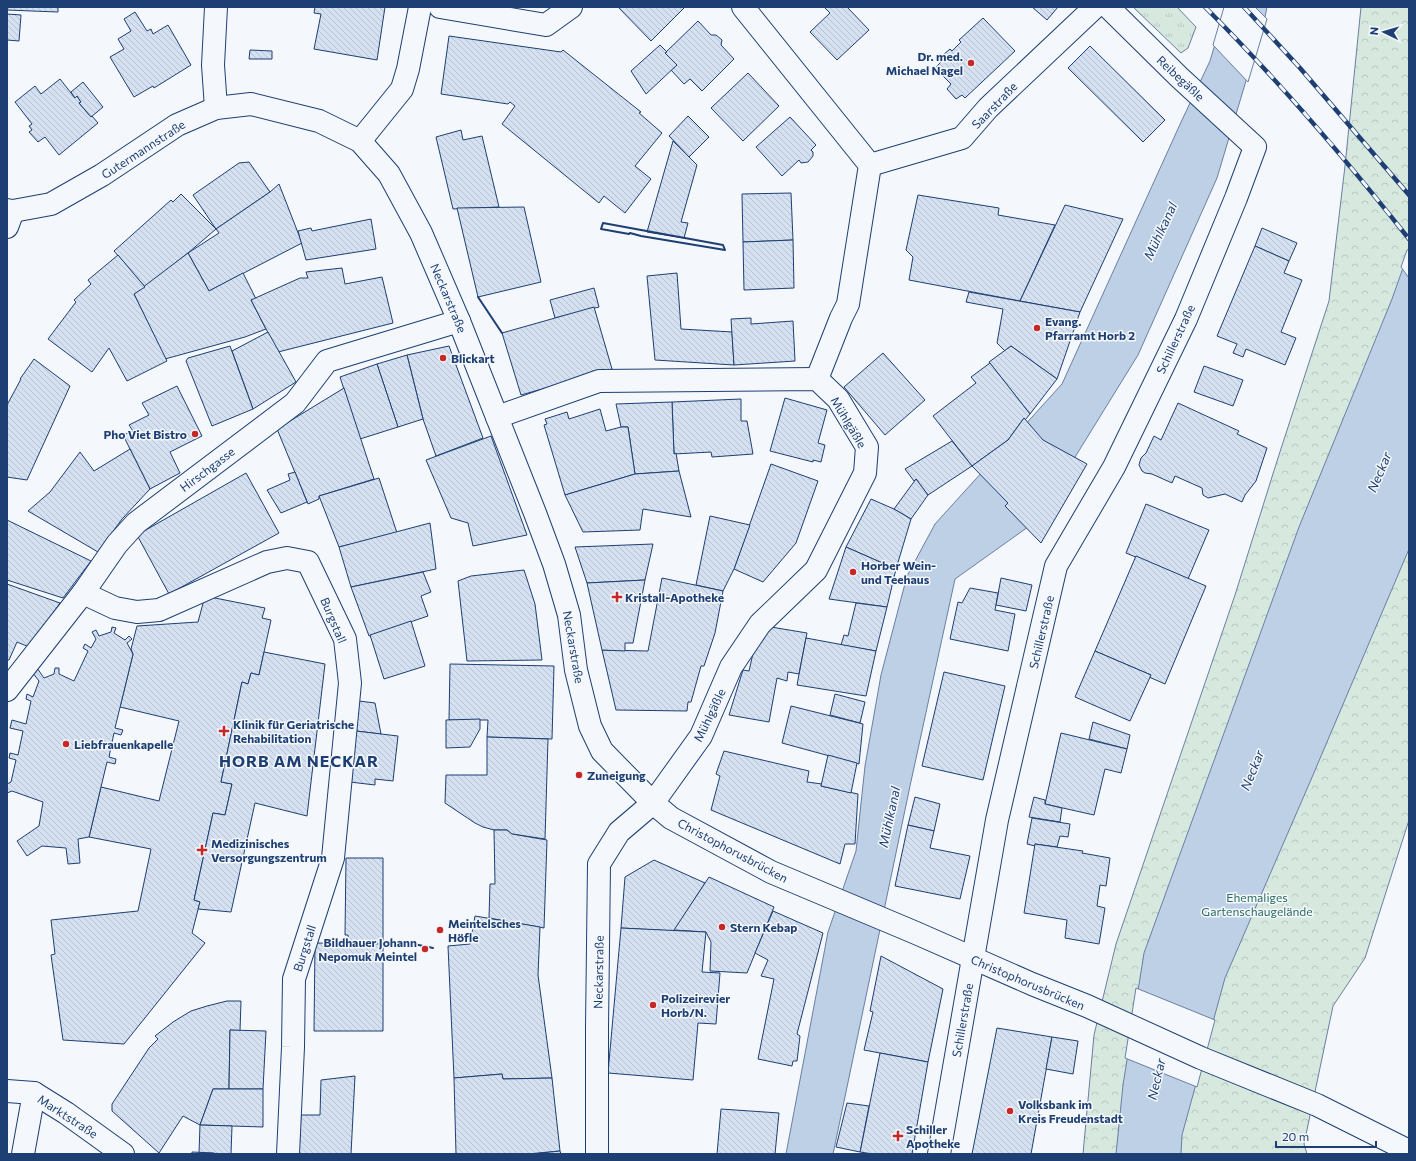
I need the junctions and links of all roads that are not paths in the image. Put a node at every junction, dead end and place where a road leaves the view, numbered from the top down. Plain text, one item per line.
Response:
1 (216, 7) edge
2 (420, 7) edge
3 (440, 7) edge
4 (570, 7) edge
5 (743, 7) edge
6 (1095, 7) edge
7 (1108, 7) edge
8 (216, 108) junction
9 (360, 141) junction
10 (1255, 147) joint
11 (870, 165) junction
12 (9, 216) edge
13 (459, 321) junction
14 (817, 379) junction
15 (497, 417) junction
16 (83, 593) junction
17 (7, 690) edge
18 (653, 803) junction
19 (972, 959) junction
20 (7, 1091) edge
21 (34, 1093) junction
22 (1409, 1151) edge
23 (23, 1154) edge
24 (123, 1154) edge
25 (288, 1154) edge
26 (597, 1154) edge
27 (939, 1154) edge

1 - 8 street
2 - 9 street
3 - 4 street
5 - 11 street
6 - 11 street, Saarstraße
7 - 10 street, Reibegäßle
8 - 9 street, Gutermannstraße
8 - 12 street, Gutermannstraße
9 - 13 street, Neckarstraße
10 - 19 street, Schillerstraße
11 - 14 street
13 - 15 street, Neckarstraße
13 - 16 street, Hirschgasse
14 - 15 street
14 - 18 street, Mühlgäßle
15 - 18 street, Neckarstraße
16 - 17 street, Hirschgasse
16 - 25 street, Burgstall
18 - 19 street, Christophorusbrücken
18 - 26 street, Neckarstraße
19 - 22 street, Christophorusbrücken
19 - 27 street, Schillerstraße
20 - 21 street, Marktstraße
21 - 23 street
21 - 24 street, Marktstraße

